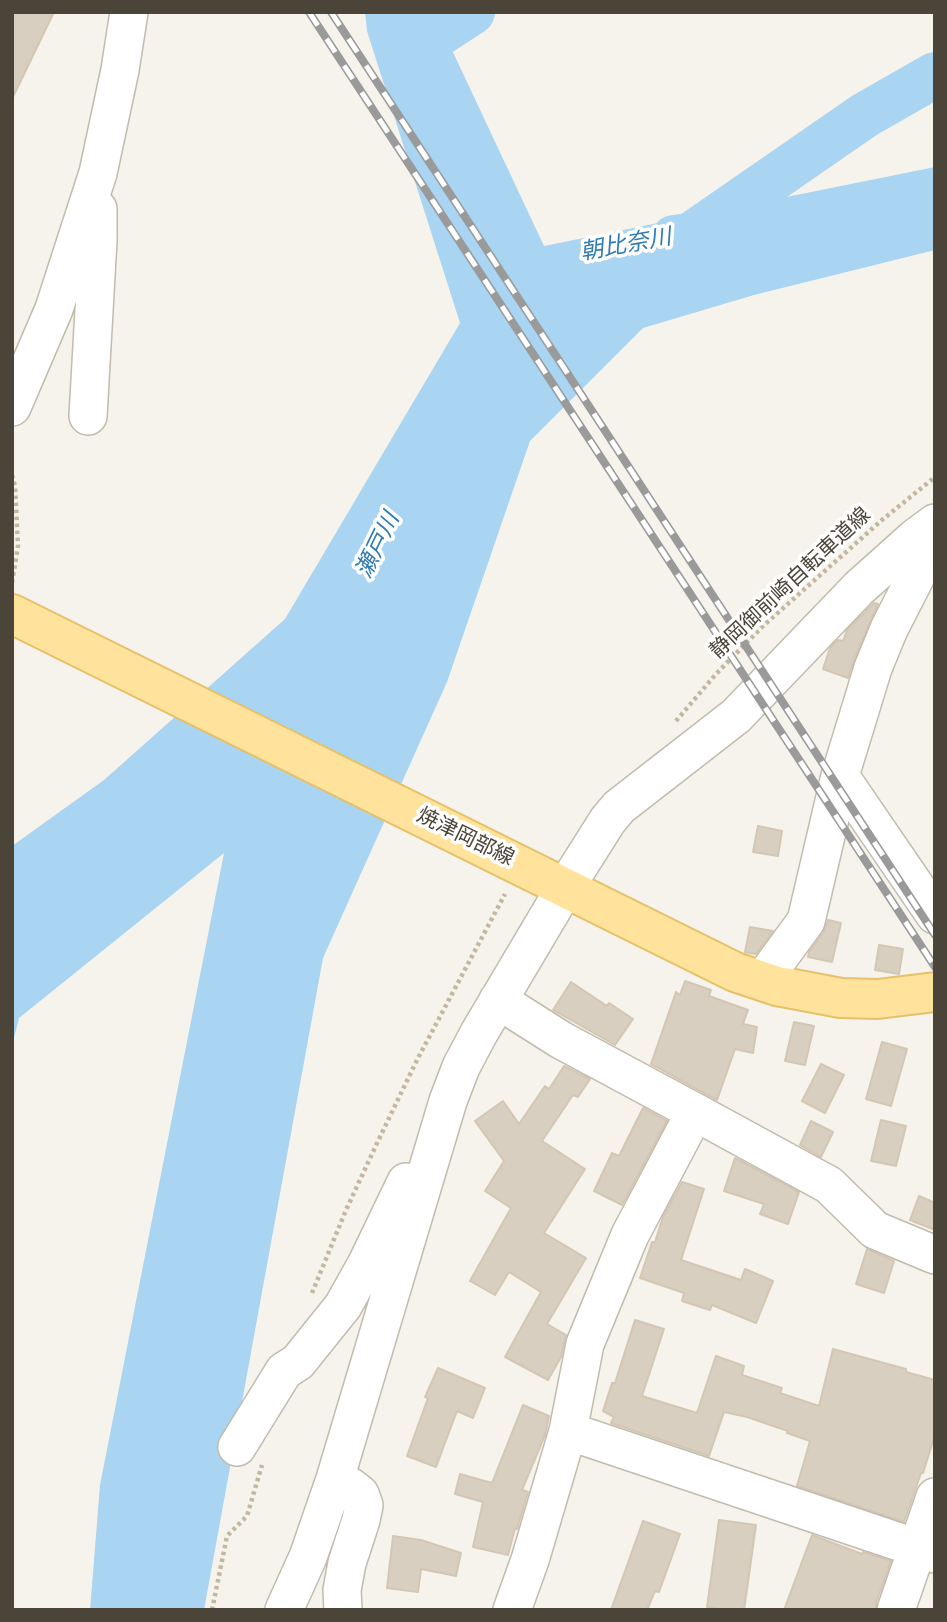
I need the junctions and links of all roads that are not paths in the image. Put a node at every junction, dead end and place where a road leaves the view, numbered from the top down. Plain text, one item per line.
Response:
1 (129, 12) edge
2 (98, 173) junction
3 (12, 407) edge
4 (88, 416) dead end
5 (935, 523) edge
6 (935, 540) edge
7 (12, 614) edge
8 (840, 776) junction
9 (560, 886) junction
10 (935, 915) edge
11 (762, 981) junction
12 (935, 992) edge
13 (498, 1000) junction
14 (695, 1112) junction
15 (433, 1153) junction
16 (935, 1255) edge
17 (568, 1432) junction
18 (237, 1447) dead end
19 (335, 1479) junction
20 (935, 1497) edge
21 (926, 1551) edge
22 (284, 1610) edge
23 (343, 1610) edge
24 (512, 1610) edge
25 (896, 1610) edge

1 - 2 street
2 - 3 street
2 - 4 street
5 - 9 street
6 - 8 street
7 - 9 main road, 焼津岡部線
8 - 10 street
8 - 11 street
9 - 11 main road, 焼津岡部線
9 - 13 street
11 - 12 main road, 焼津岡部線
13 - 14 street
13 - 15 street
14 - 16 street
14 - 17 street
15 - 18 street
15 - 19 street
17 - 21 street
17 - 24 street
19 - 22 street
19 - 23 street
20 - 21 street
21 - 25 street

